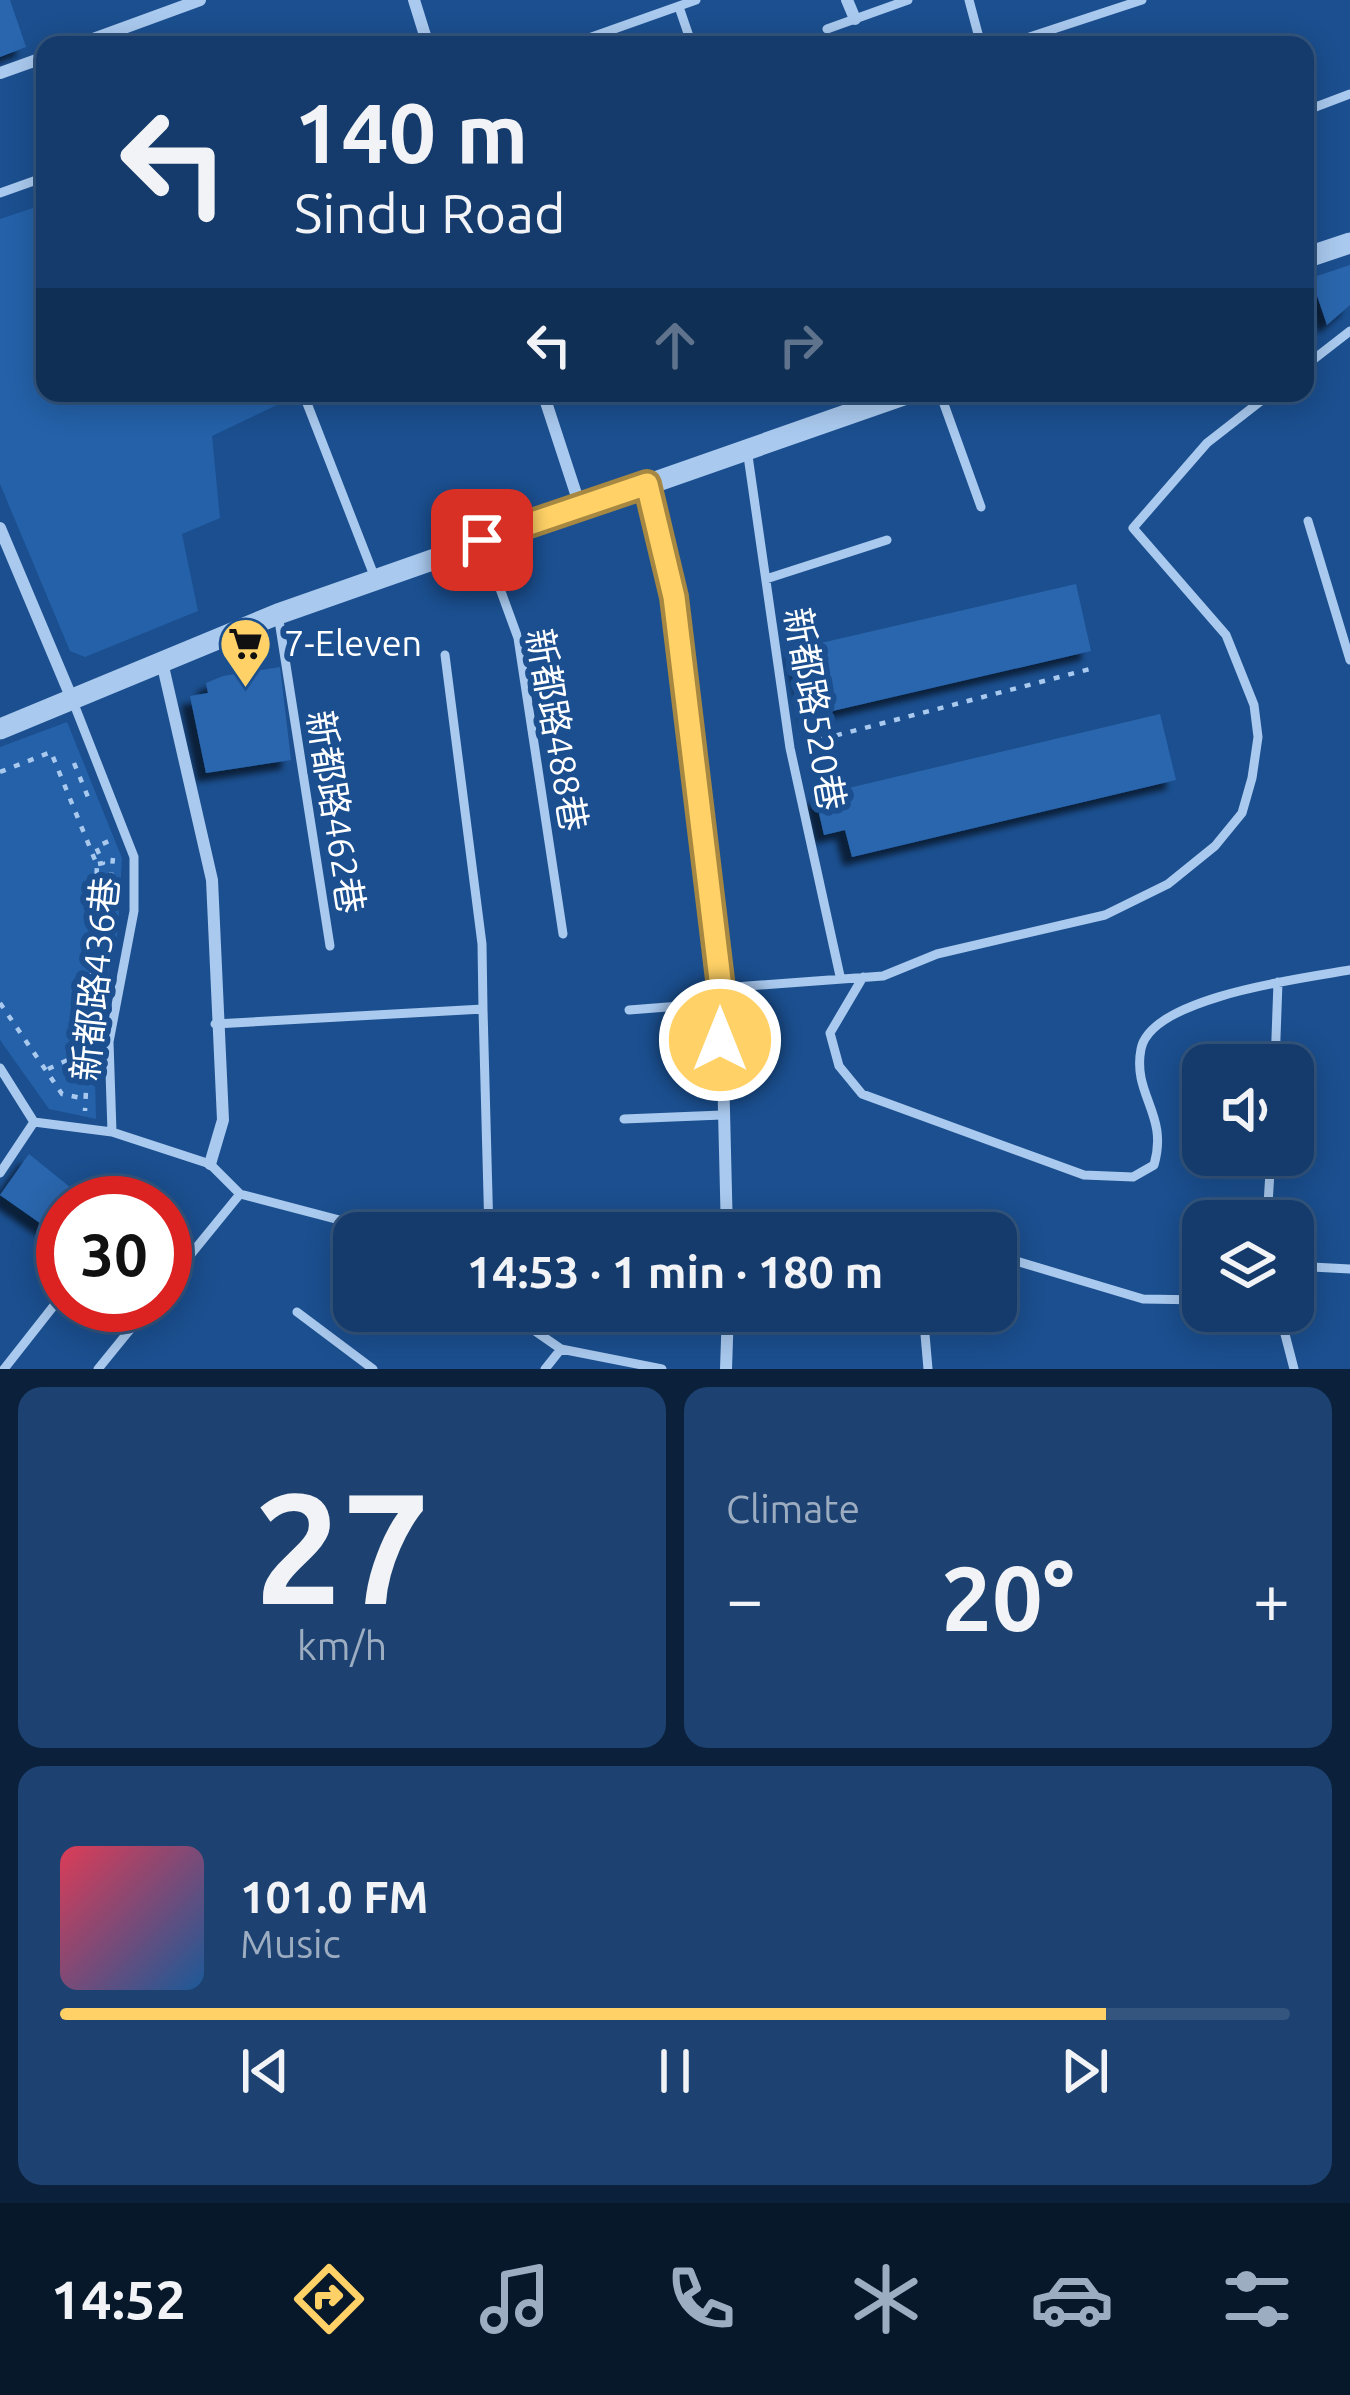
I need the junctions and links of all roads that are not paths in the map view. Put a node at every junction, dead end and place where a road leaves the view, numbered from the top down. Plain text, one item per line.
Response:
1 (200, 0) edge
2 (414, 0) edge
3 (696, 0) edge
4 (848, 0) edge
5 (908, 0) edge
6 (969, 0) edge
7 (1142, 0) edge
8 (679, 7) junction
9 (855, 19) junction
10 (827, 29) dead end
11 (102, 36) edge
12 (425, 36) edge
13 (595, 36) edge
14 (689, 36) edge
15 (979, 36) edge
16 (1032, 36) edge
17 (36, 60) edge
18 (0, 73) edge
19 (1350, 94) edge
20 (1314, 108) edge
21 (36, 180) edge
22 (0, 194) edge
23 (1350, 243) edge
24 (1314, 255) edge
25 (1350, 331) edge
26 (1314, 359) edge
27 (306, 402) edge
28 (546, 402) edge
29 (883, 402) edge
30 (943, 402) edge
31 (1259, 402) edge
32 (747, 449) junction
33 (647, 484) junction
34 (580, 506) junction
35 (981, 507) dead end
36 (1308, 520) dead end
37 (0, 528) edge
38 (482, 540) junction
39 (887, 540) dead end
40 (766, 579) junction
41 (376, 581) junction
42 (278, 614) junction
43 (1344, 617) edge
44 (445, 655) dead end
45 (1350, 661) edge
46 (162, 662) junction
47 (72, 699) junction
48 (0, 729) edge
49 (563, 934) dead end
50 (330, 946) dead end
51 (1350, 970) edge
52 (840, 976) junction
53 (863, 977) junction
54 (1278, 982) junction
55 (721, 988) junction
56 (719, 1004) junction
57 (483, 1009) junction
58 (629, 1010) dead end
59 (215, 1024) junction
60 (1276, 1044) edge
61 (0, 1068) edge
62 (722, 1115) junction
63 (624, 1119) dead end
64 (34, 1122) junction
65 (112, 1132) junction
66 (210, 1164) junction
67 (0, 1173) edge
68 (240, 1193) junction
69 (488, 1212) edge
70 (726, 1212) edge
71 (333, 1218) edge
72 (192, 1253) edge
73 (1017, 1261) edge
74 (1314, 1267) edge
75 (1350, 1269) edge
76 (1182, 1300) edge
77 (297, 1312) dead end
78 (36, 1328) edge
79 (128, 1332) edge
80 (536, 1332) edge
81 (727, 1332) edge
82 (925, 1332) edge
83 (1284, 1332) edge
84 (561, 1349) junction
85 (4, 1369) edge
86 (98, 1369) edge
87 (373, 1369) edge
88 (545, 1369) edge
89 (662, 1369) edge
90 (726, 1369) edge
91 (928, 1369) edge
92 (1294, 1369) edge

1 - 11 street
2 - 12 street
3 - 8 lane
4 - 9 street
5 - 9 lane
6 - 15 lane
7 - 16 lane
8 - 13 lane
8 - 14 lane
9 - 10 lane
17 - 18 street
19 - 20 lane
21 - 22 lane
23 - 24 street
25 - 26 lane
27 - 41 lane
28 - 34 street
29 - 32 street
30 - 35 lane
31 - 53 lane
32 - 33 street
32 - 40 lane, 新都路520巷
33 - 34 street
33 - 55 lane
34 - 38 street
36 - 43 lane
37 - 47 street
38 - 41 street
38 - 49 lane, 新都路488巷
39 - 40 lane
40 - 52 lane, 新都路520巷
41 - 42 street
42 - 46 street
42 - 50 lane, 新都路462巷
43 - 45 lane
44 - 57 lane
46 - 47 street
46 - 59 street
47 - 48 street
47 - 65 lane, 新都路436巷
51 - 54 lane
52 - 53 lane
52 - 55 lane
53 - 54 lane
54 - 60 lane
55 - 56 street
56 - 58 lane
56 - 62 street
57 - 59 lane
57 - 69 lane
59 - 66 street
61 - 64 lane
62 - 63 lane
62 - 70 street
64 - 65 lane
64 - 67 lane
65 - 66 lane
66 - 68 lane
68 - 71 lane
68 - 72 lane
73 - 76 lane
74 - 75 lane
77 - 87 lane
78 - 85 lane
79 - 86 lane
80 - 84 lane
81 - 90 street
82 - 91 lane
83 - 92 lane
84 - 88 lane
84 - 89 lane

